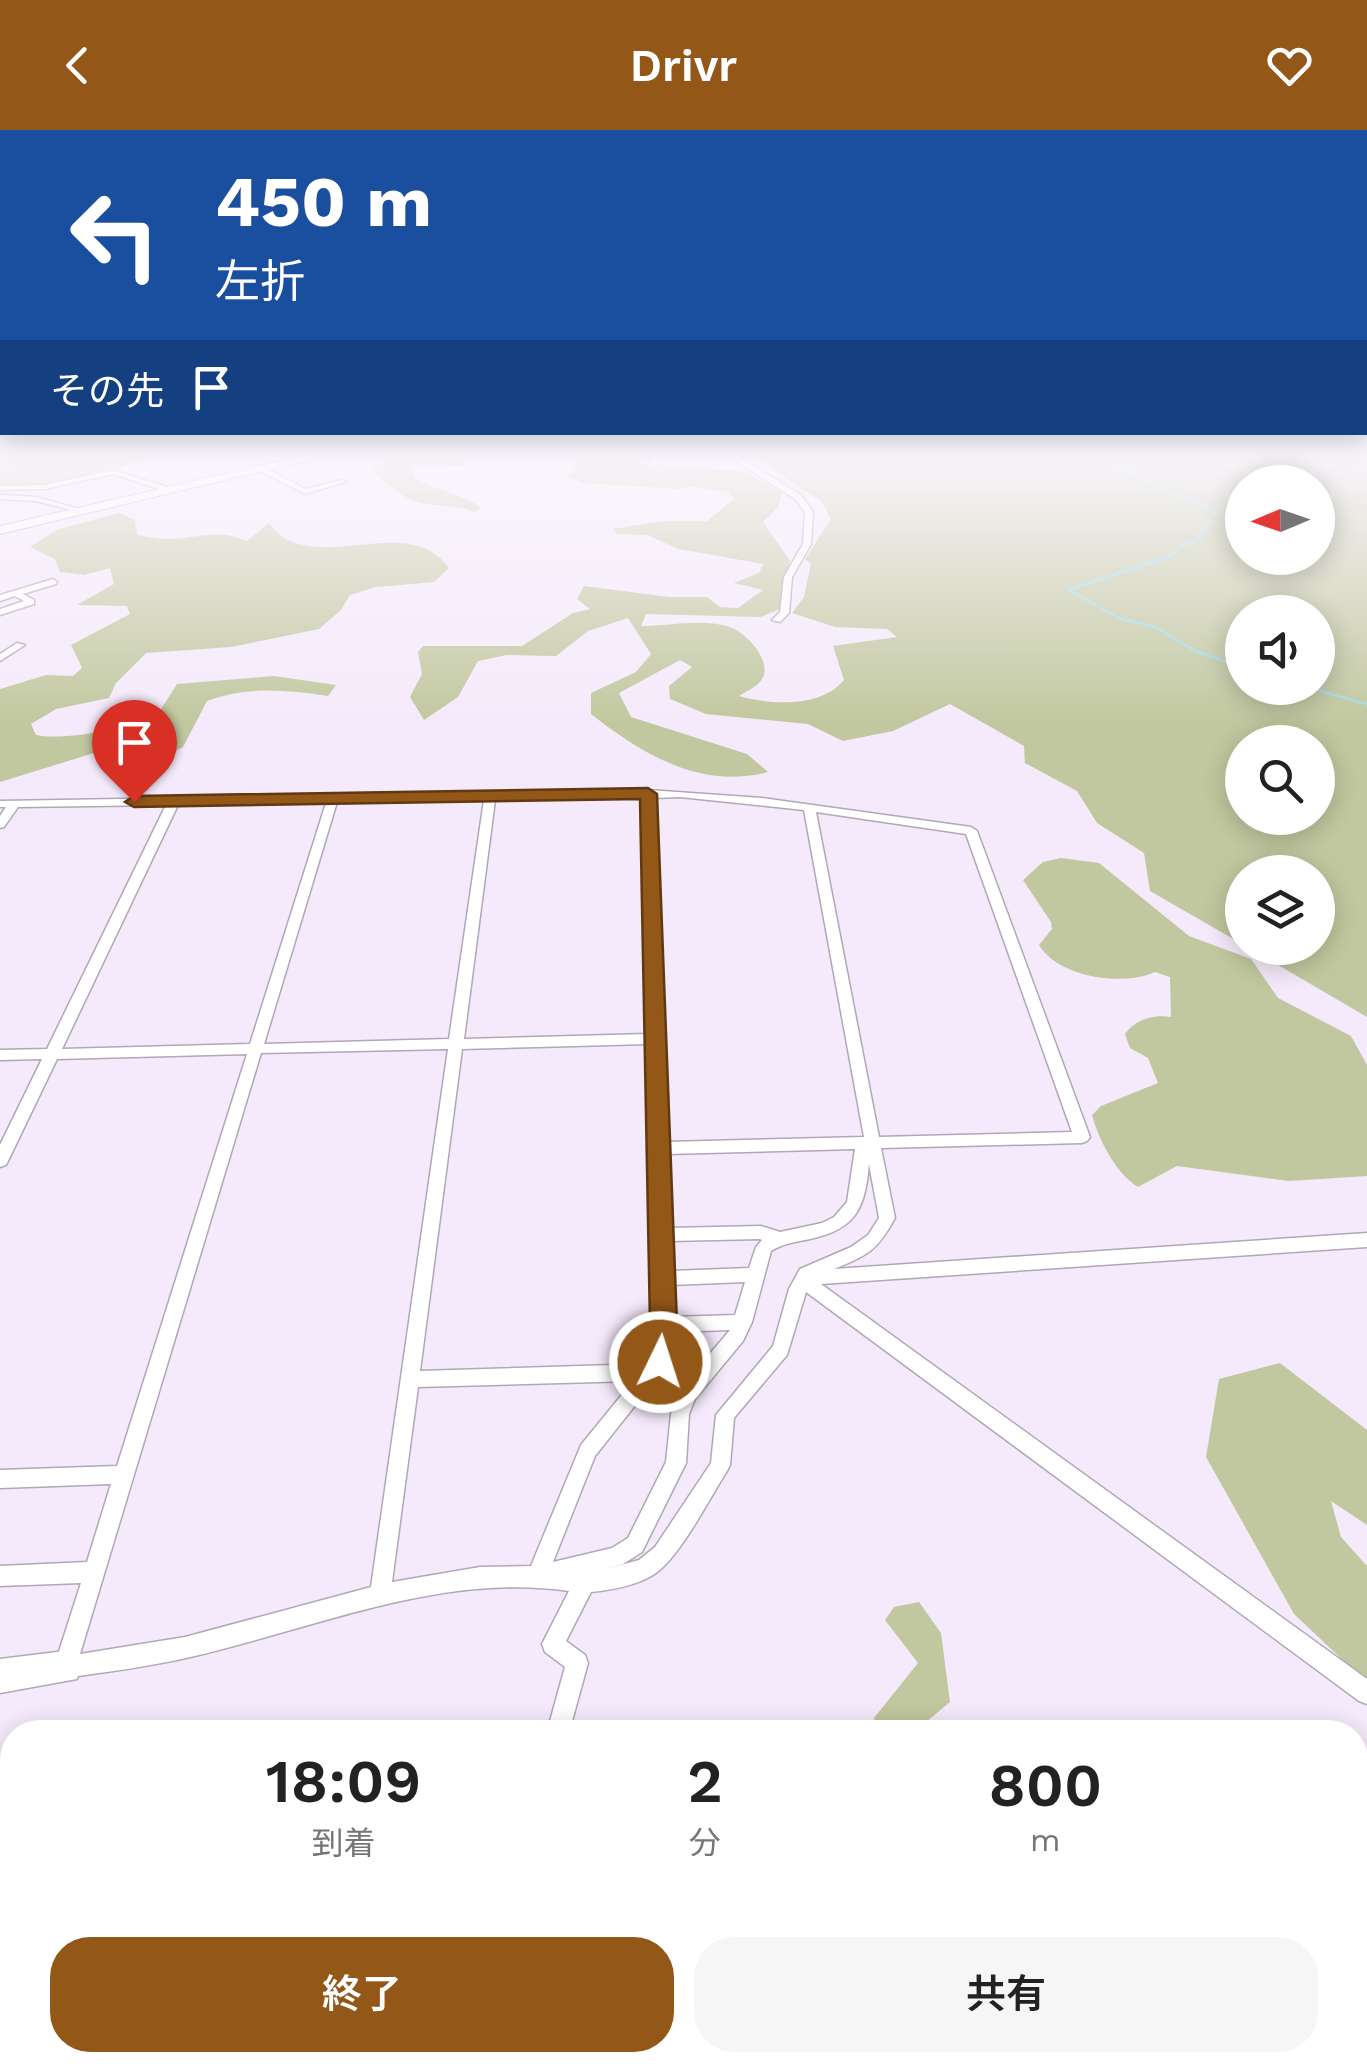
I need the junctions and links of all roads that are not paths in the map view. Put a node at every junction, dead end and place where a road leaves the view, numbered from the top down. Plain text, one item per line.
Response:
1 (807, 543) edge
2 (53, 582) dead end
3 (16, 594) junction
4 (0, 598) edge
5 (0, 612) edge
6 (777, 620) dead end
7 (20, 645) dead end
8 (0, 658) edge
9 (648, 794) junction
10 (490, 795) junction
11 (333, 798) junction
12 (174, 801) junction
13 (7, 804) edge
14 (809, 808) junction
15 (0, 825) edge
16 (656, 1038) junction
17 (456, 1044) junction
18 (256, 1048) junction
19 (52, 1054) junction
20 (0, 1055) edge
21 (869, 1143) junction
22 (659, 1148) junction
23 (0, 1161) edge
24 (661, 1235) junction
25 (776, 1238) junction
26 (1367, 1240) edge
27 (756, 1275) junction
28 (805, 1277) junction
29 (662, 1278) junction
30 (743, 1322) junction
31 (664, 1325) junction
32 (654, 1372) junction
33 (409, 1379) junction
34 (123, 1475) junction
35 (0, 1479) edge
36 (94, 1572) junction
37 (0, 1576) edge
38 (537, 1576) junction
39 (585, 1583) junction
40 (380, 1596) junction
41 (65, 1667) junction
42 (0, 1676) edge
43 (1367, 1693) edge
44 (561, 1720) edge

1 - 6 street
2 - 3 street
3 - 4 street
3 - 5 street
7 - 8 street
9 - 10 street
9 - 14 street
9 - 16 street
10 - 11 street
10 - 17 street
11 - 12 street
11 - 18 street
12 - 13 street
12 - 19 street
13 - 15 street
14 - 21 street
14 - 21 street
16 - 17 street
16 - 22 street
17 - 18 street
17 - 33 street
18 - 19 street
18 - 34 street
19 - 20 street
19 - 23 street
21 - 22 street
21 - 25 street
21 - 28 street
22 - 24 street
24 - 25 street
24 - 29 street
25 - 27 street
26 - 28 street
27 - 29 street
27 - 30 street
28 - 39 street
28 - 43 street
29 - 31 street
30 - 31 street
30 - 38 street
31 - 32 street
32 - 33 street
32 - 38 street
33 - 40 street
34 - 35 street
34 - 36 street
36 - 37 street
36 - 41 street
38 - 39 street
38 - 40 street
39 - 44 street
40 - 41 street
41 - 42 street

